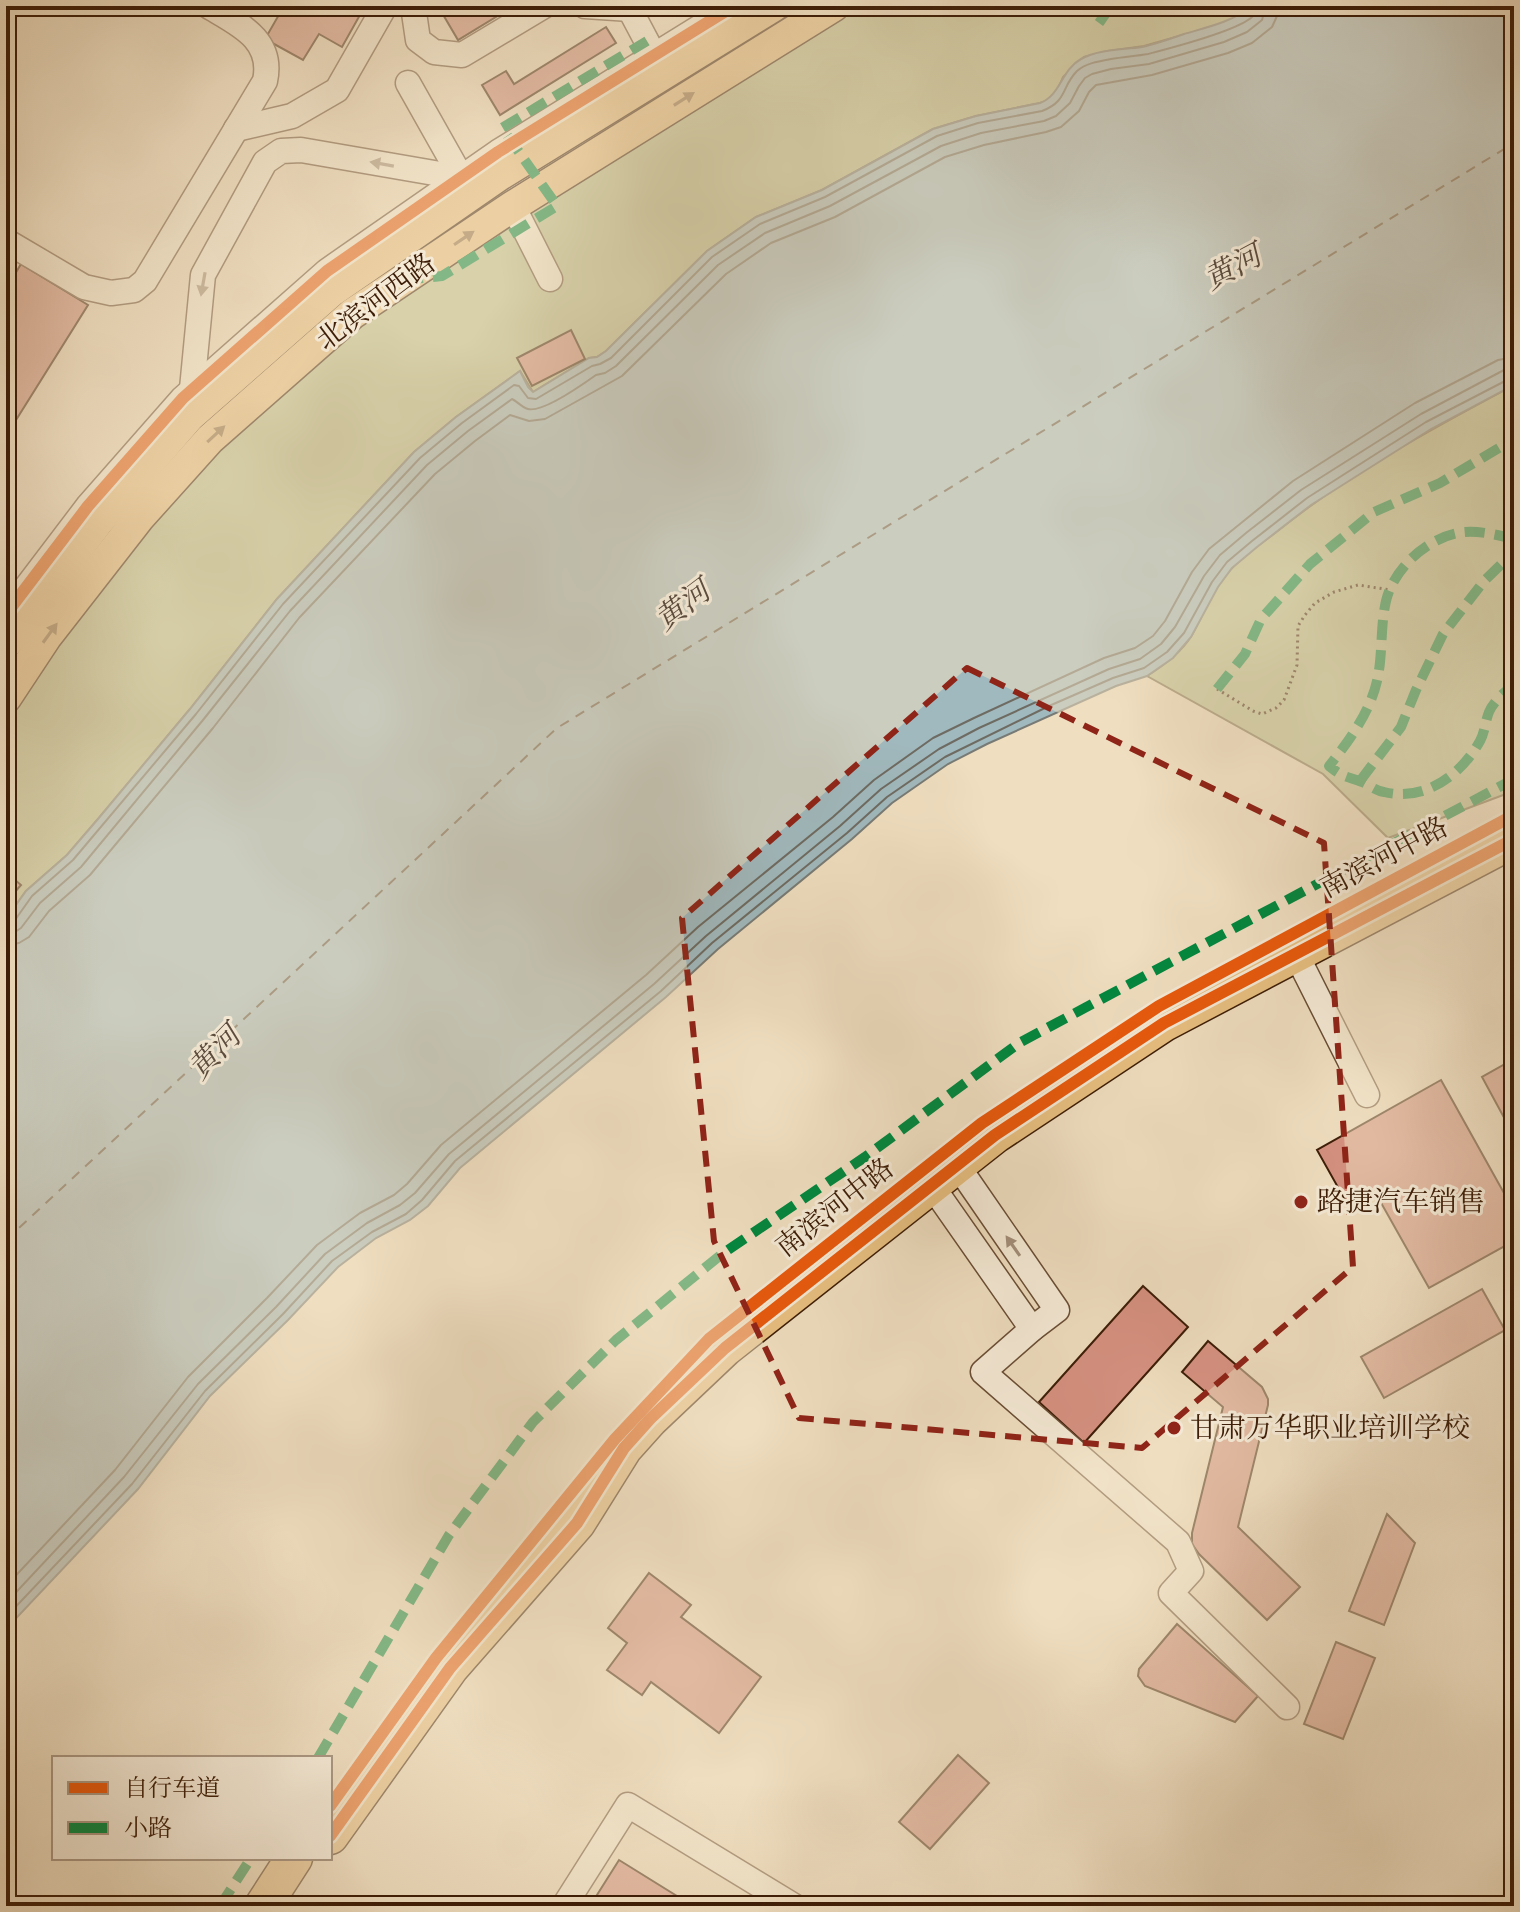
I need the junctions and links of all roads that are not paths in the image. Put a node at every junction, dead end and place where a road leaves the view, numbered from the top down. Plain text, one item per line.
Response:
1 (208, 6) edge
2 (385, 6) edge
3 (413, 6) edge
4 (544, 6) edge
5 (585, 6) edge
6 (734, 6) edge
7 (774, 6) edge
8 (834, 6) edge
9 (629, 8) edge
10 (654, 55) junction
11 (408, 83) dead end
12 (236, 129) junction
13 (474, 180) junction
14 (203, 184) junction
15 (513, 206) junction
16 (240, 207) junction
17 (6, 241) edge
18 (550, 279) dead end
19 (191, 403) junction
20 (6, 614) edge
21 (6, 644) edge
22 (6, 698) edge
23 (1514, 815) edge
24 (1514, 839) edge
25 (1296, 954) junction
26 (1367, 1095) dead end
27 (945, 1175) junction
28 (1032, 1329) junction
29 (1287, 1707) dead end
30 (332, 1803) edge
31 (332, 1833) edge
32 (293, 1860) edge
33 (313, 1860) edge
34 (263, 1906) edge
35 (283, 1906) edge
36 (564, 1906) edge
37 (794, 1906) edge

1 - 12 street
2 - 12 street
3 - 4 street
5 - 9 street
6 - 10 street
7 - 13 main road, 北滨河西路
15 -> 8 main road, 北滨河西路
9 - 10 street
10 - 13 street
11 - 13 street
12 - 14 street
13 -> 16 street
13 - 19 main road, 北滨河西路
14 - 16 street
14 - 17 street
15 - 18 street
22 -> 15 main road, 北滨河西路
16 -> 19 street
19 - 20 street
19 - 21 main road, 北滨河西路
23 - 30 highway, 南滨河中路
24 - 25 highway, 南滨河中路
25 - 26 street
25 - 27 highway, 南滨河中路
27 - 28 street
28 -> 27 street
27 - 31 highway, 南滨河中路
28 - 29 street
32 - 34 highway
33 - 35 highway
36 - 37 street

